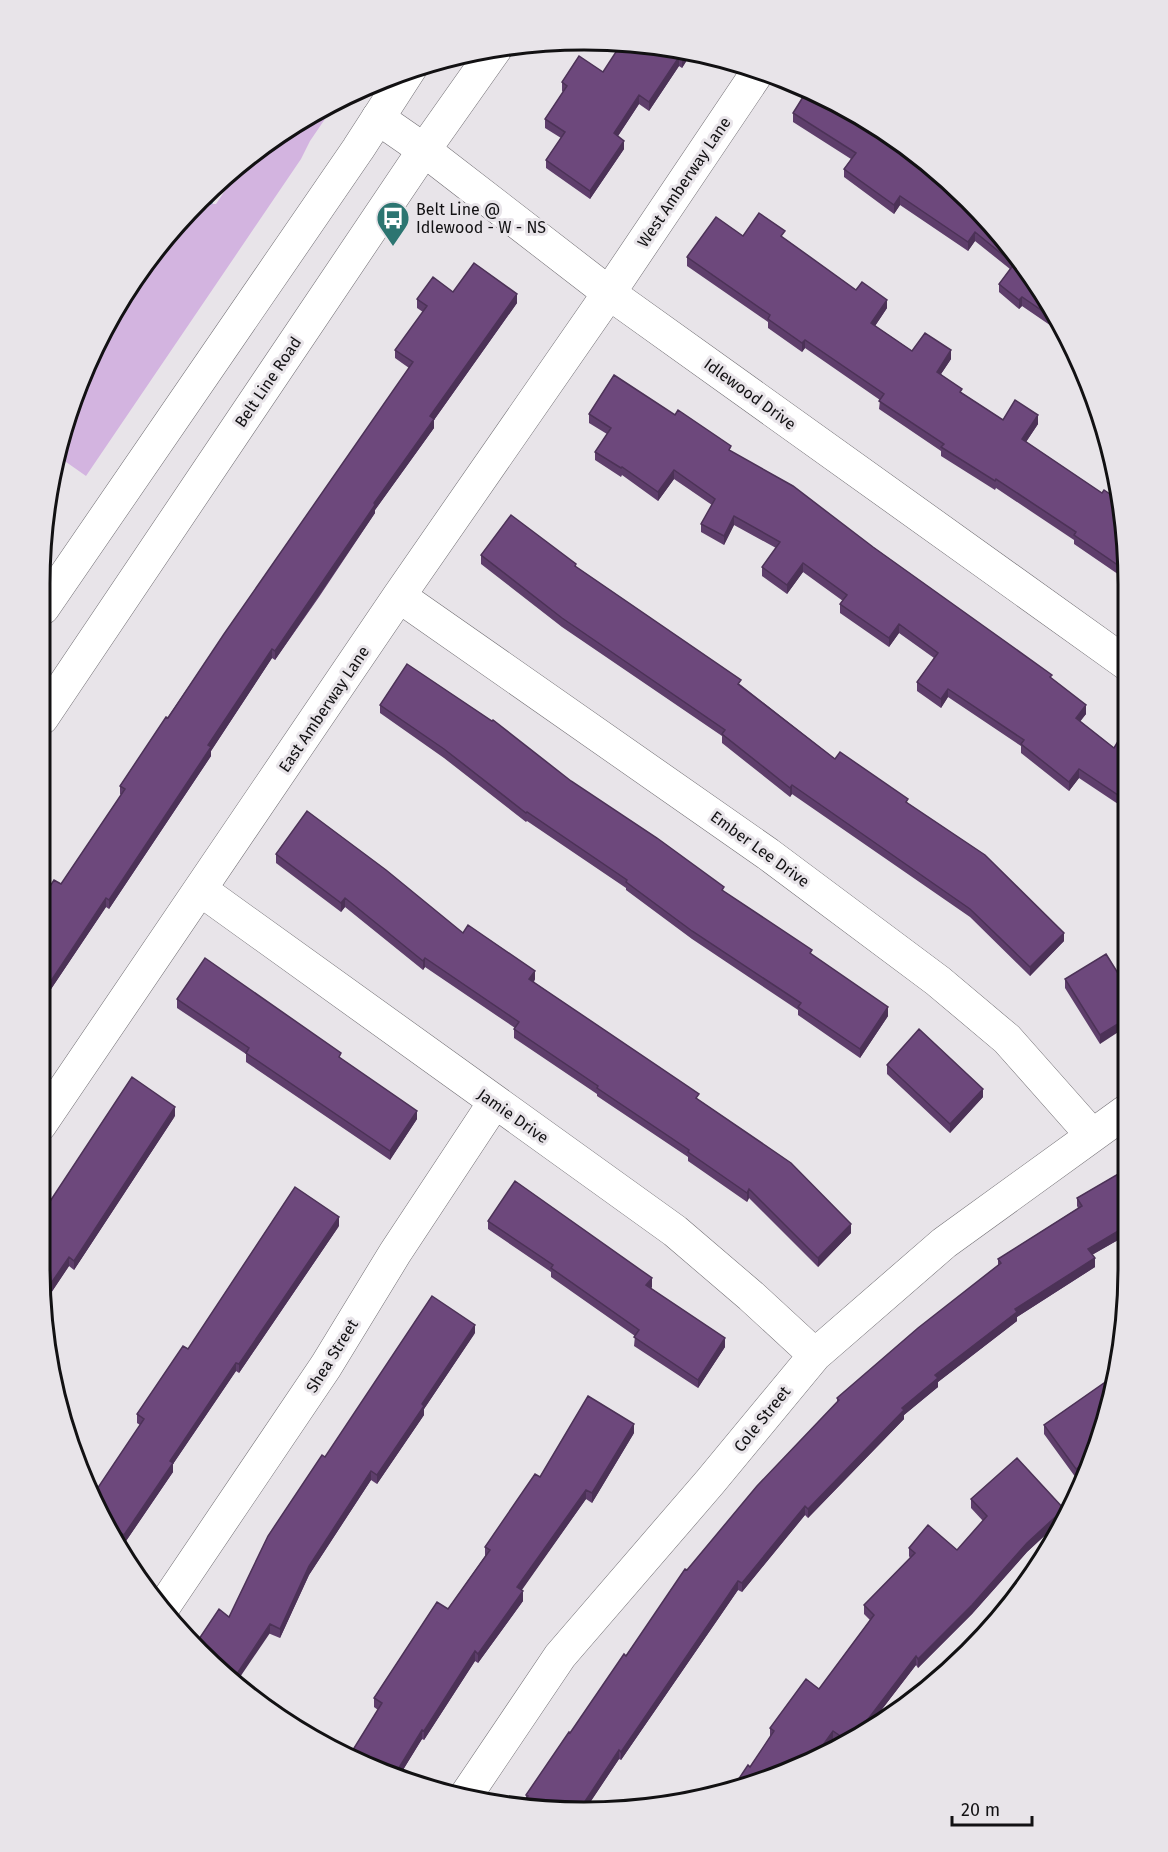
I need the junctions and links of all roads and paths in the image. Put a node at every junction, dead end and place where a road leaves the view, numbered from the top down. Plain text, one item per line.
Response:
1 (489, 58) edge
2 (754, 77) edge
3 (401, 82) edge
4 (378, 118) junction
5 (424, 150) junction
6 (609, 293) junction
7 (399, 596) junction
8 (50, 598) edge
9 (1118, 658) edge
10 (50, 706) edge
11 (201, 890) junction
12 (494, 1102) junction
13 (50, 1110) edge
14 (1118, 1117) edge
15 (1092, 1135) junction
16 (814, 1356) junction
17 (167, 1602) edge
18 (470, 1790) edge

1 - 5 street, Belt Line Road
2 - 6 street, West Amberway Lane
3 - 4 street
4 - 5 street, Idlewood Drive
4 - 8 street
5 - 6 street, Idlewood Drive
5 - 10 street, Belt Line Road
6 - 7 street, East Amberway Lane
6 - 9 street, Idlewood Drive
7 - 11 street, East Amberway Lane
7 - 15 street, Ember Lee Drive
11 - 12 street, Jamie Drive
11 - 13 street, East Amberway Lane
12 - 16 street, Jamie Drive
12 - 17 street, Shea Street
14 - 15 street, Cole Street
15 - 16 street, Cole Street
16 - 18 street, Cole Street

